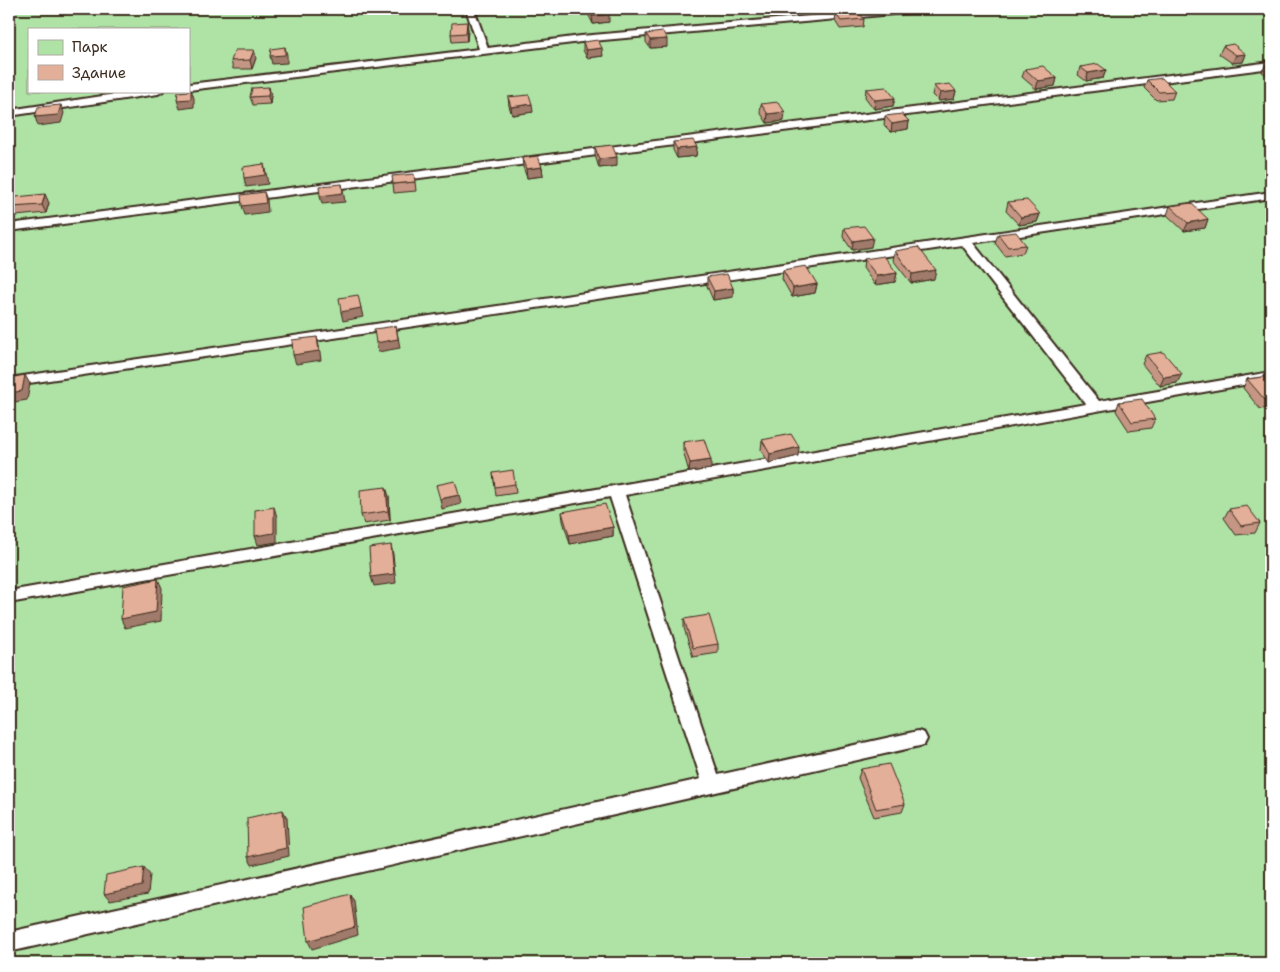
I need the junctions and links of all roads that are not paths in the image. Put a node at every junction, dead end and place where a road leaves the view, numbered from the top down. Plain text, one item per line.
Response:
1 (470, 9) edge
2 (916, 9) edge
3 (486, 51) junction
4 (1271, 65) edge
5 (190, 88) edge
6 (151, 92) edge
7 (9, 113) edge
8 (1271, 195) edge
9 (9, 228) edge
10 (965, 241) junction
11 (1271, 376) edge
12 (9, 382) edge
13 (1096, 407) junction
14 (616, 491) junction
15 (9, 597) edge
16 (918, 739) dead end
17 (712, 785) junction
18 (9, 942) edge

1 - 3 lane
2 - 3 lane
3 - 5 lane
4 - 9 lane
6 - 7 lane
8 - 10 lane
10 - 12 lane
10 - 13 lane
11 - 13 lane
13 - 14 lane
14 - 15 lane
14 - 17 lane
16 - 17 lane
17 - 18 lane

